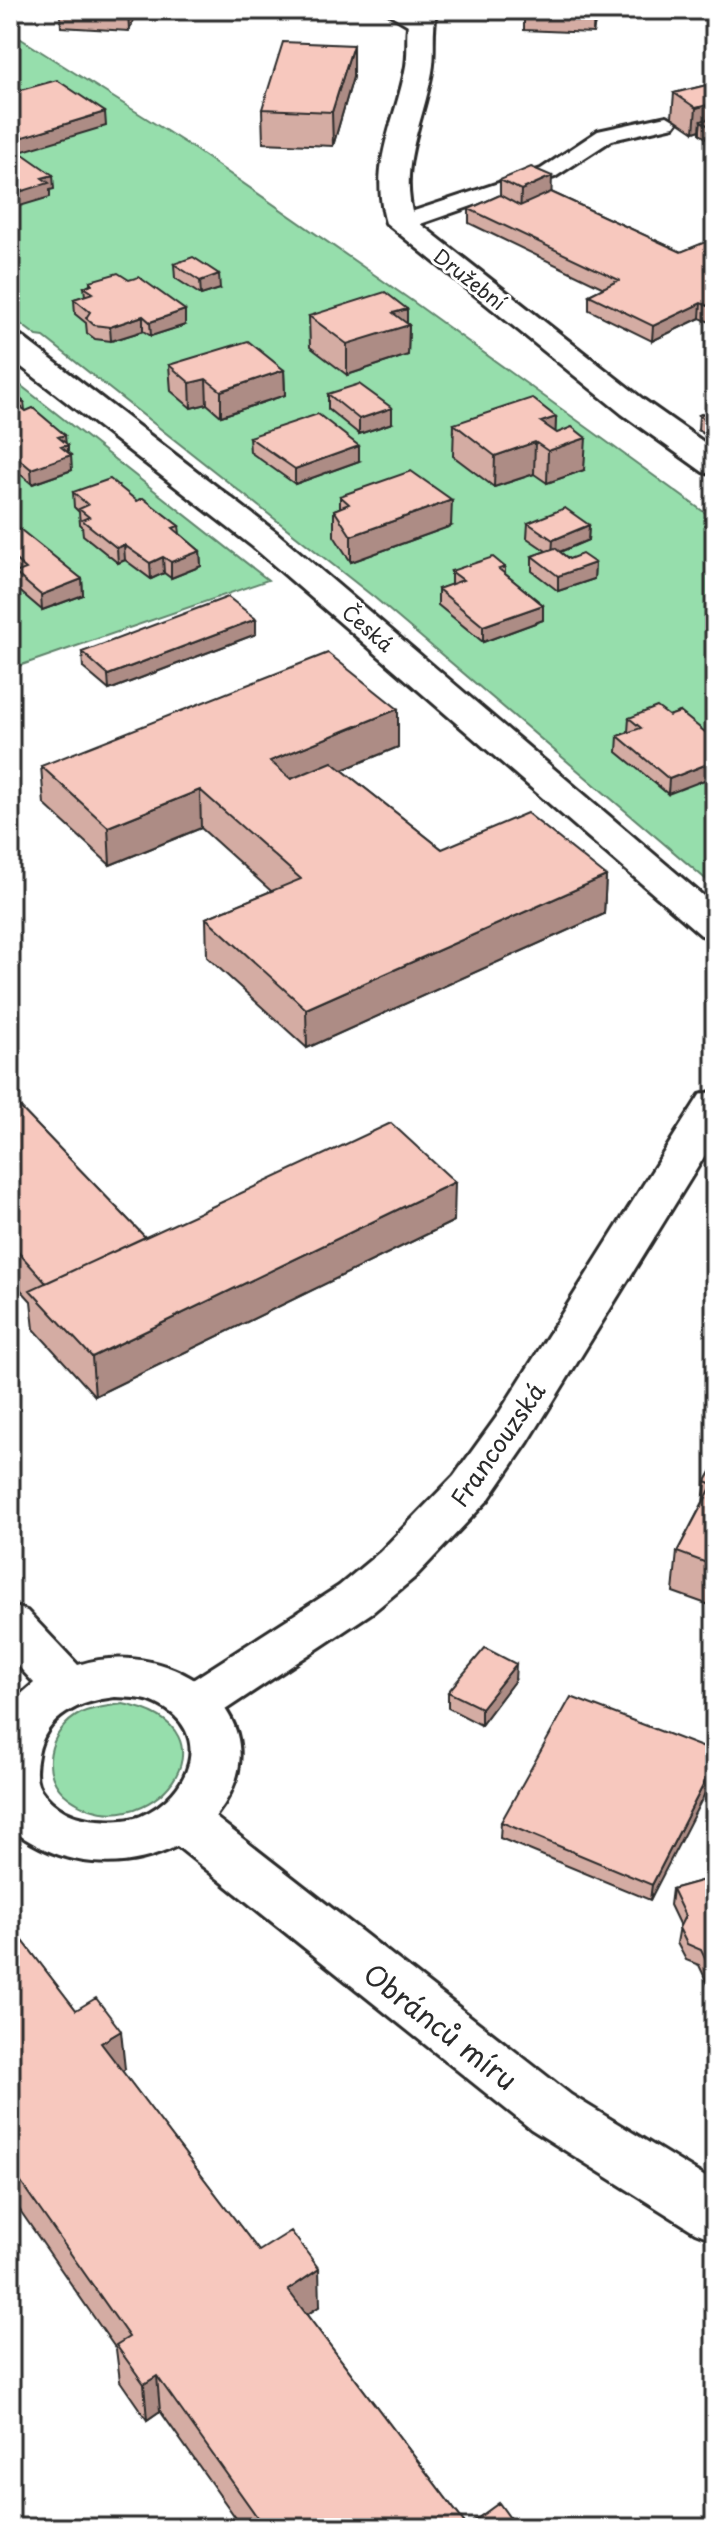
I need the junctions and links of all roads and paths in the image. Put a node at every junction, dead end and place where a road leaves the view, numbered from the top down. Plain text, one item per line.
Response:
1 (393, 10) edge
2 (421, 18) edge
3 (667, 122) dead end
4 (401, 223) junction
5 (10, 343) edge
6 (715, 465) edge
7 (715, 926) edge
8 (715, 1105) edge
9 (10, 1624) edge
10 (67, 1686) junction
11 (195, 1704) junction
12 (12, 1787) edge
13 (180, 1818) junction
14 (715, 2214) edge

1 - 2 lane
2 - 4 street
3 - 4 lane
4 - 6 street, Družební
5 - 7 street, Česká
8 - 11 street, Francouzská
9 - 10 street
10 - 11 street
10 - 12 street
11 - 13 street
12 - 13 street
13 - 14 street, Obránců míru

